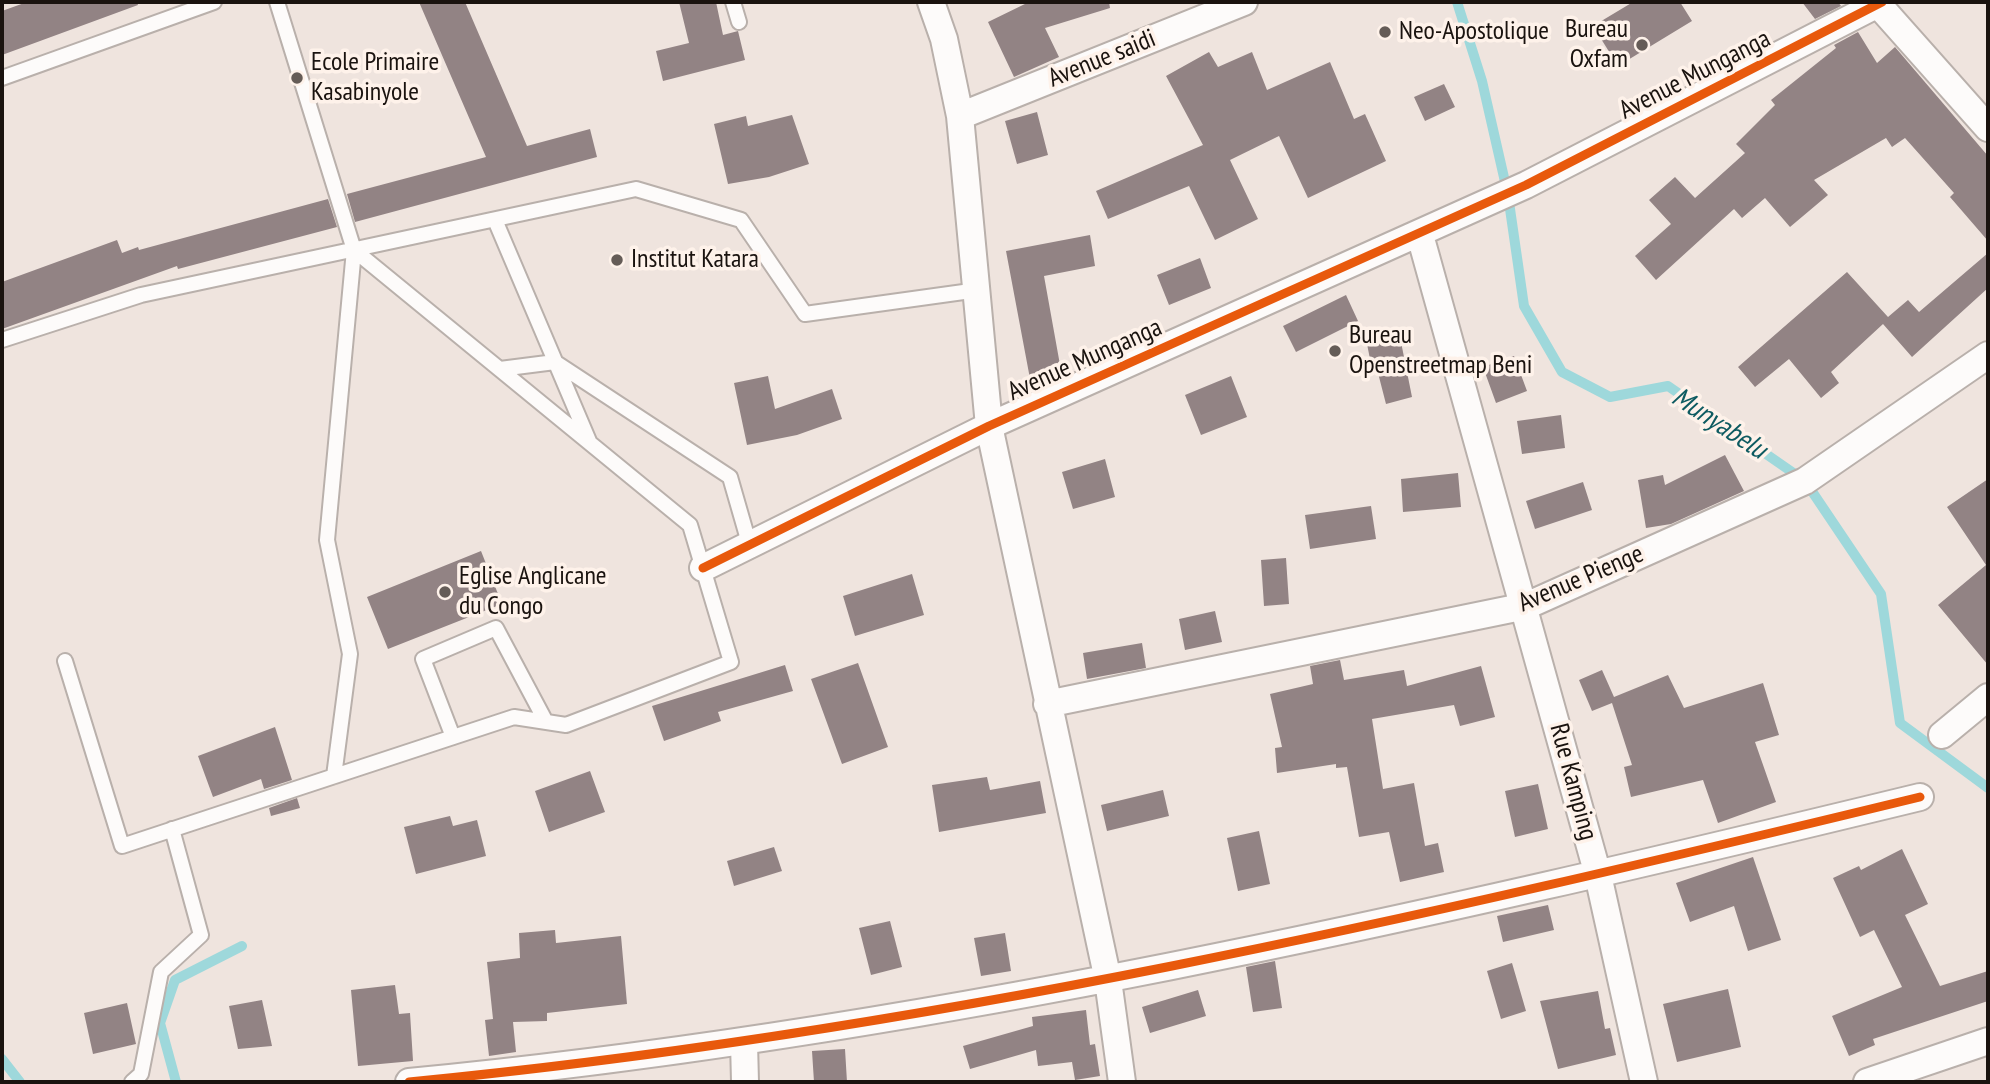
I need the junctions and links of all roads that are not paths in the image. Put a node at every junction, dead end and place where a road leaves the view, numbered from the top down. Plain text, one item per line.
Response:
1 (214, 2) edge
2 (277, 2) edge
3 (733, 2) edge
4 (931, 2) edge
5 (1244, 2) edge
6 (1879, 3) edge
7 (739, 22) dead end
8 (2, 78) edge
9 (960, 116) junction
10 (1988, 128) edge
11 (495, 220) junction
12 (1420, 235) junction
13 (354, 250) junction
14 (978, 290) junction
15 (2, 340) edge
16 (1988, 355) edge
17 (555, 362) junction
18 (500, 369) junction
19 (989, 426) junction
20 (590, 443) junction
21 (750, 542) junction
22 (703, 568) junction
23 (1526, 606) junction
24 (65, 660) dead end
25 (1988, 696) edge
26 (1047, 704) junction
27 (547, 722) junction
28 (1942, 735) dead end
29 (453, 737) junction
30 (334, 776) junction
31 (1920, 797) dead end
32 (172, 829) junction
33 (1598, 875) junction
34 (1108, 980) junction
35 (1988, 1041) edge
36 (744, 1042) junction
37 (527, 1077) edge
38 (132, 1082) edge
39 (409, 1082) edge
40 (745, 1082) edge
41 (1122, 1082) edge
42 (1644, 1082) edge
43 (1867, 1082) edge

1 - 8 lane
2 - 13 lane
3 - 7 lane
4 - 9 street
5 - 9 street, Avenue saidi
6 - 10 street
6 - 12 street, Avenue Munganga
9 - 14 street
11 - 13 lane
11 - 14 lane
11 - 17 lane
12 - 19 street, Avenue Munganga
12 - 23 street, Rue Kamping
13 - 15 lane
13 - 18 lane
13 - 30 lane
14 - 19 street
16 - 23 street, Avenue Pienge
17 - 18 lane
17 - 20 lane
17 - 21 lane
18 - 20 lane
19 - 21 street, Avenue Munganga
19 - 26 street
20 - 22 lane
21 - 22 street, Avenue Munganga
22 - 27 lane
23 - 26 street, Avenue Pienge
23 - 33 street, Rue Kamping
24 - 32 lane
25 - 28 street
26 - 34 street
27 - 29 lane
27 - 29 lane
29 - 30 lane
30 - 32 lane
31 - 33 street
32 - 38 lane
33 - 34 street
33 - 42 street, Rue Kamping
34 - 36 street
34 - 41 street
35 - 43 street
36 - 37 street
36 - 40 street
37 - 39 street

